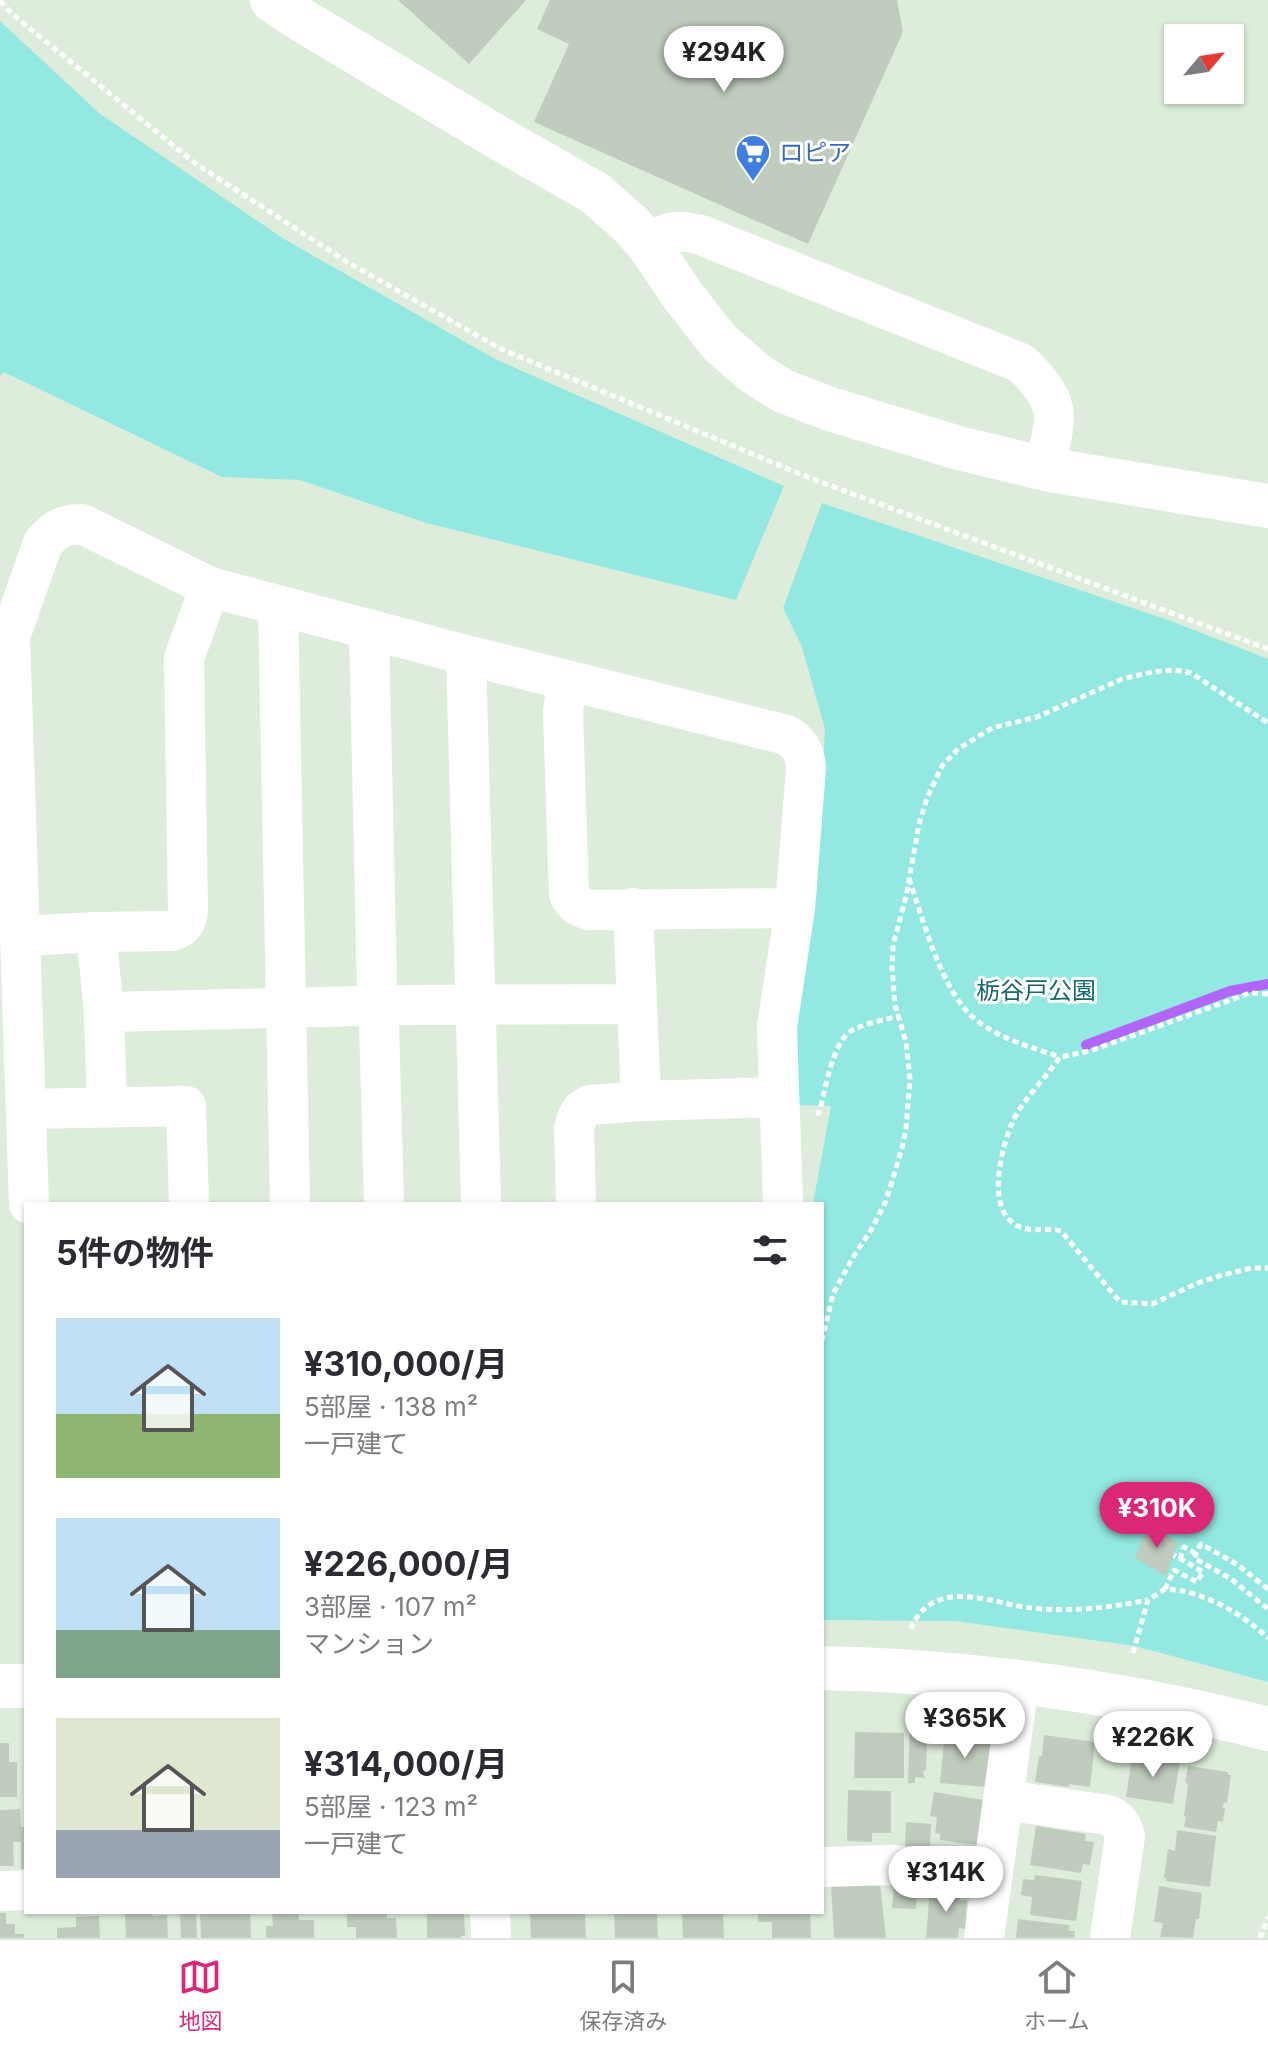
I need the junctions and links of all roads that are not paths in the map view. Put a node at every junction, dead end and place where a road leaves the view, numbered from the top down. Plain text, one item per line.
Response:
1 (272, 0) edge
2 (648, 244) junction
3 (1045, 469) junction
4 (1268, 506) edge
5 (210, 587) junction
6 (278, 605) junction
7 (369, 630) junction
8 (466, 655) junction
9 (567, 681) junction
10 (633, 908) junction
11 (795, 908) junction
12 (96, 932) junction
13 (21, 936) junction
14 (637, 1004) junction
15 (287, 1006) junction
16 (379, 1006) junction
17 (476, 1006) junction
18 (104, 1012) junction
19 (779, 1097) junction
20 (641, 1101) junction
21 (107, 1107) junction
22 (26, 1109) junction
23 (29, 1202) edge
24 (189, 1202) edge
25 (290, 1202) edge
26 (384, 1202) edge
27 (481, 1202) edge
28 (576, 1202) edge
29 (783, 1202) edge
30 (824, 1668) edge
31 (1019, 1683) junction
32 (0, 1686) edge
33 (24, 1686) edge
34 (1268, 1729) edge
35 (1004, 1800) junction
36 (824, 1867) edge
37 (992, 1877) junction
38 (24, 1890) edge
39 (0, 1891) edge
40 (490, 1914) edge
41 (491, 1938) edge
42 (984, 1938) edge
43 (1110, 1938) edge

1 - 2 street
2 - 3 street
2 - 3 street
3 - 4 street
5 - 6 street
5 - 12 street
5 - 13 street
6 - 7 street
6 - 15 street
7 - 8 street
7 - 16 street
8 - 9 street
8 - 17 street
9 - 10 street
9 - 11 street
10 - 11 street
10 - 14 street
11 - 19 street
12 - 13 street
12 - 18 street
13 - 22 street
14 - 17 street
14 - 20 street
15 - 16 street
15 - 18 street
15 - 25 street
16 - 17 street
16 - 26 street
17 - 27 street
18 - 21 street
19 - 20 street
19 - 29 street
20 - 28 street
21 - 22 street
21 - 24 street
22 - 23 street
30 - 31 street
31 - 34 street
31 - 35 street
32 - 33 street
35 - 37 street
35 - 43 street
36 - 37 street
37 - 42 street
38 - 39 street
40 - 41 street

